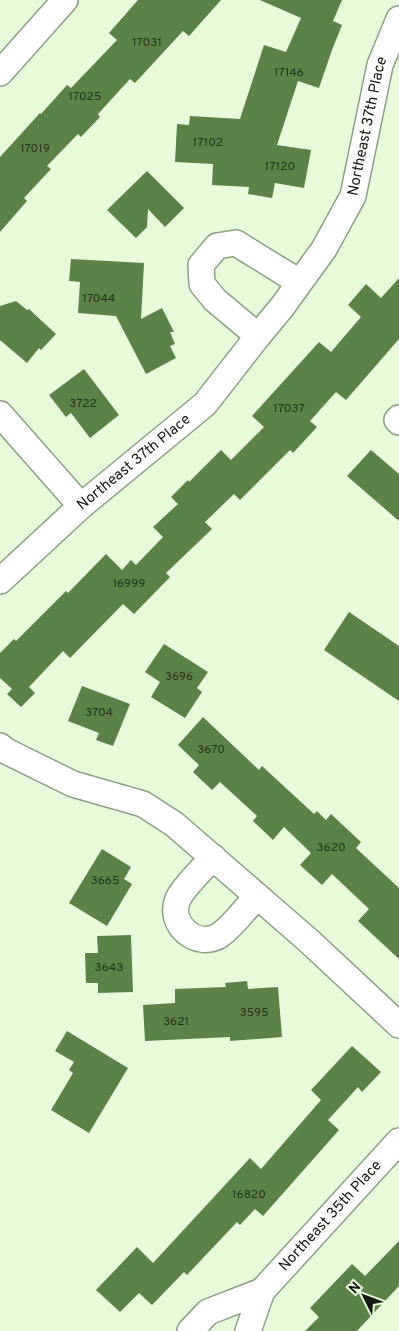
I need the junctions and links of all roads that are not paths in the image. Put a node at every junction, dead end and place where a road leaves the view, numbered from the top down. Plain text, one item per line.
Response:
1 (65, 0) edge
2 (399, 19) edge
3 (0, 73) edge
4 (299, 282) junction
5 (258, 336) junction
6 (0, 414) edge
7 (399, 418) edge
8 (399, 422) edge
9 (81, 506) junction
10 (0, 581) edge
11 (0, 746) edge
12 (213, 858) junction
13 (257, 896) junction
14 (399, 1025) edge
15 (399, 1142) edge
16 (262, 1291) junction
17 (190, 1331) edge
18 (248, 1331) edge

1 - 3 street
2 - 4 street, Northeast 37th Place
4 - 5 street, Northeast 37th Place
4 - 5 street
5 - 9 street, Northeast 37th Place
6 - 9 street
7 - 8 street
9 - 10 street, Northeast 37th Place
11 - 12 street
12 - 13 street
12 - 13 street
13 - 14 street
15 - 16 street, Northeast 35th Place
16 - 17 street, Northeast 35th Place
16 - 18 street, Northeast 35th Place

